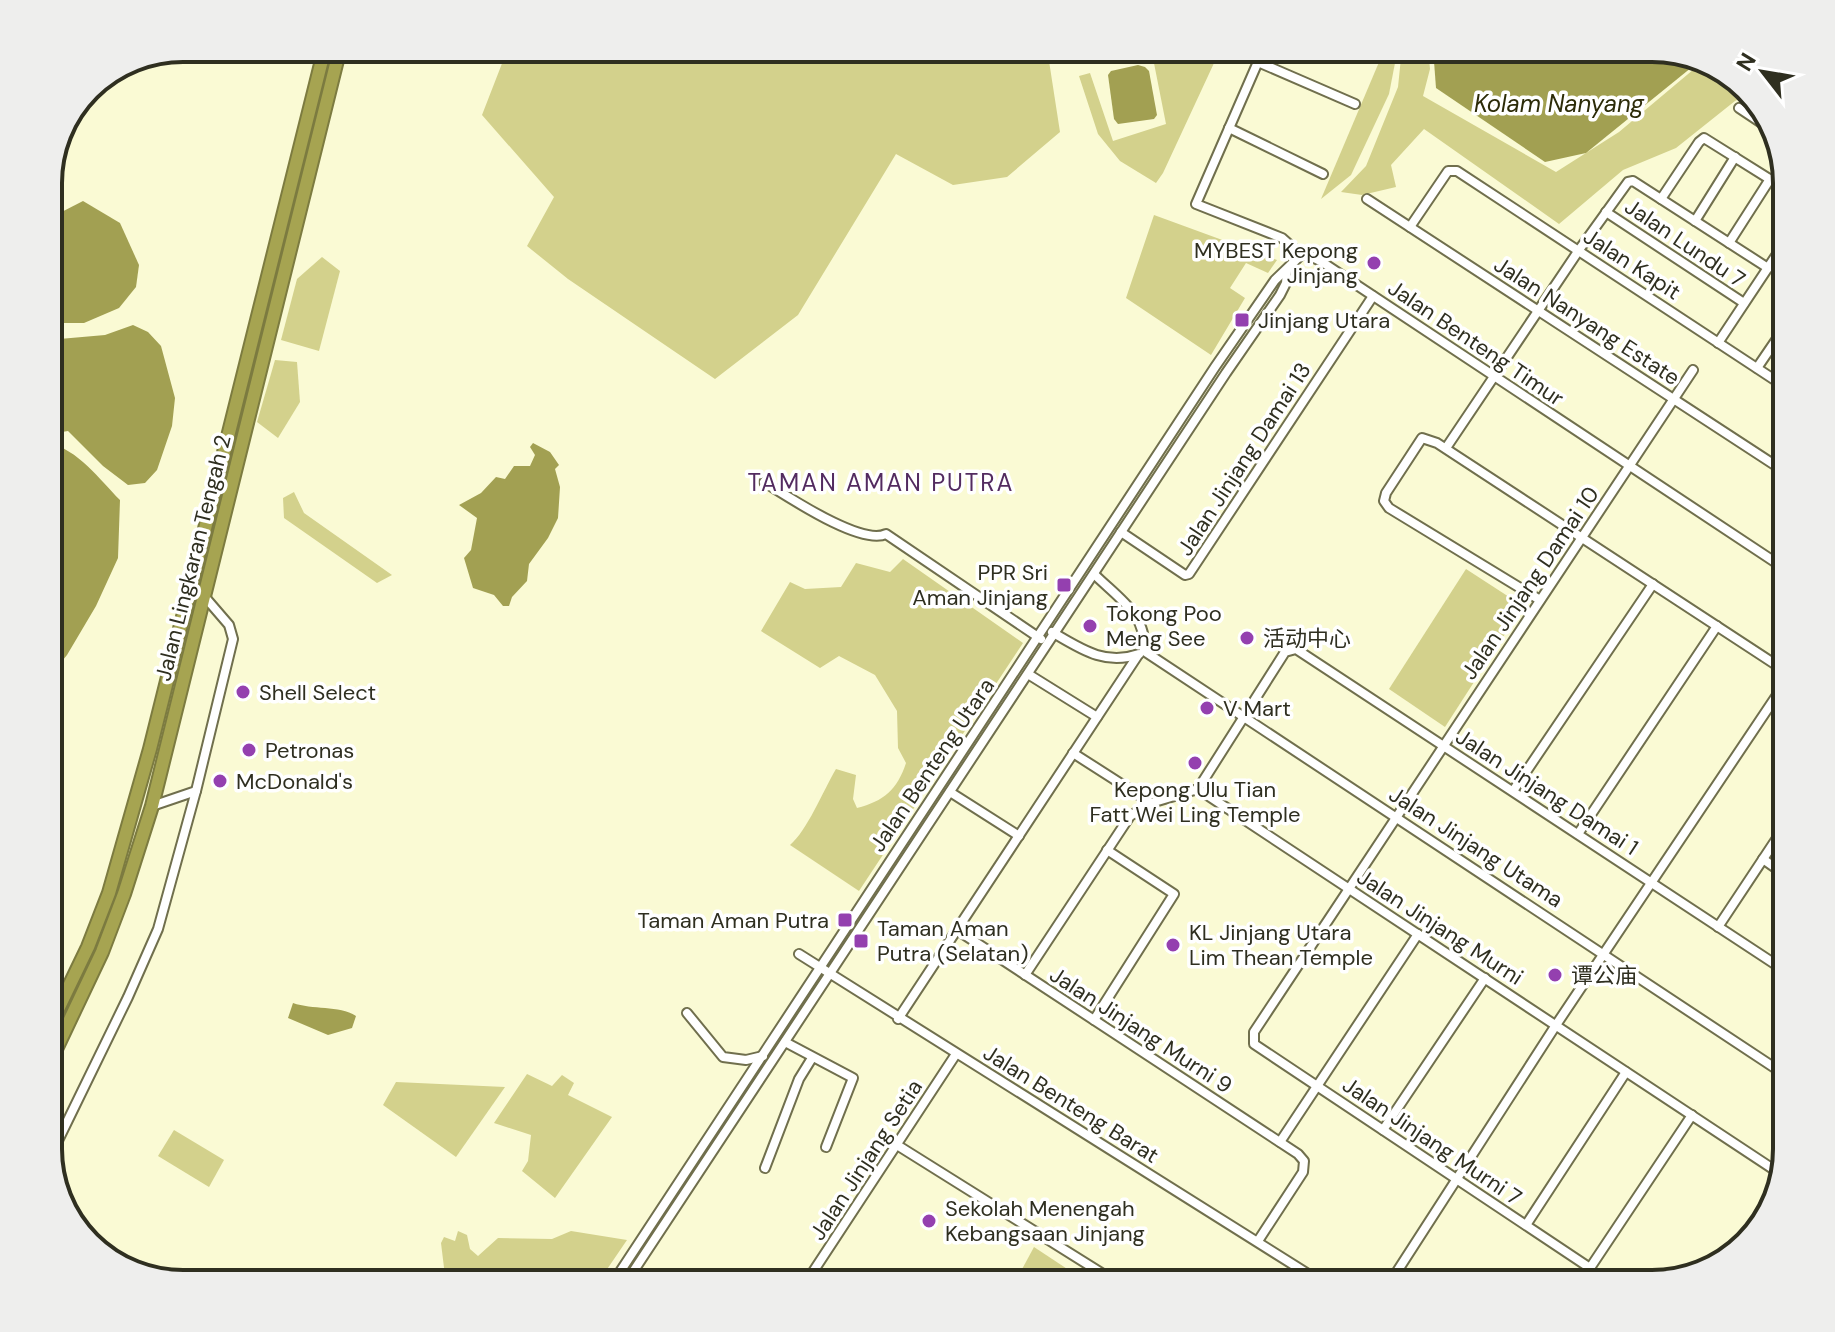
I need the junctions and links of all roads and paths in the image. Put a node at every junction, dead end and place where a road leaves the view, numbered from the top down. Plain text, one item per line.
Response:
1 (321, 62) edge
2 (337, 62) edge
3 (1258, 62) joint
4 (1355, 104) dead end
5 (1229, 128) junction
6 (1735, 157) junction
7 (1323, 174) dead end
8 (1770, 179) junction
9 (1773, 181) edge
10 (1367, 199) dead end
11 (1661, 199) junction
12 (1606, 212) junction
13 (1695, 221) junction
14 (1410, 227) junction
15 (1729, 243) junction
16 (1579, 250) junction
17 (1301, 255) junction
18 (1773, 260) edge
19 (1768, 268) junction
20 (1287, 271) junction
21 (1373, 296) junction
22 (1744, 303) junction
23 (1538, 310) junction
24 (1718, 343) junction
25 (1773, 345) edge
26 (1757, 368) junction
27 (1693, 370) dead end
28 (1494, 376) junction
29 (1773, 379) edge
30 (1674, 399) junction
31 (1446, 448) junction
32 (1773, 464) edge
33 (1629, 466) junction
34 (764, 482) dead end
35 (1121, 532) junction
36 (1582, 538) junction
37 (1773, 561) edge
38 (1094, 574) junction
39 (1653, 584) junction
40 (204, 596) junction
41 (1540, 600) junction
42 (1717, 626) junction
43 (1045, 627) junction
44 (1055, 634) junction
45 (1038, 638) junction
46 (1048, 644) junction
47 (1141, 653) junction
48 (1773, 663) edge
49 (1028, 674) junction
50 (1773, 701) edge
51 (1097, 717) junction
52 (1244, 717) junction
53 (1444, 745) junction
54 (1073, 753) junction
55 (1198, 789) junction
56 (196, 791) junction
57 (1513, 791) junction
58 (950, 792) junction
59 (1151, 803) junction
60 (152, 806) junction
61 (1396, 816) junction
62 (1578, 834) junction
63 (1019, 836) junction
64 (1773, 844) edge
65 (1107, 850) junction
66 (1763, 859) junction
67 (1773, 866) edge
68 (1651, 882) junction
69 (1349, 888) junction
70 (864, 901) junction
71 (874, 908) junction
72 (1718, 927) junction
73 (957, 930) junction
74 (1418, 934) junction
75 (1604, 953) junction
76 (799, 954) dead end
77 (1773, 963) edge
78 (820, 968) junction
79 (830, 975) junction
80 (1025, 975) junction
81 (1485, 978) junction
82 (62, 1001) edge
83 (687, 1013) dead end
84 (898, 1019) junction
85 (1094, 1020) junction
86 (1556, 1025) junction
87 (62, 1035) edge
88 (785, 1042) junction
89 (1254, 1044) joint
90 (956, 1054) junction
91 (764, 1056) junction
92 (812, 1058) junction
93 (1773, 1067) edge
94 (1626, 1072) junction
95 (1317, 1086) junction
96 (1692, 1115) junction
97 (1383, 1130) junction
98 (62, 1132) edge
99 (1280, 1142) junction
100 (897, 1145) junction
101 (826, 1147) dead end
102 (765, 1168) dead end
103 (1771, 1168) edge
104 (1456, 1179) junction
105 (1526, 1225) junction
106 (1258, 1241) junction
107 (621, 1270) edge
108 (634, 1270) edge
109 (814, 1270) edge
110 (1097, 1270) edge
111 (1303, 1270) edge
112 (1398, 1270) edge

1 - 82 highway, Jalan Lingkaran Tengah 2
2 - 40 highway, Jalan Lingkaran Tengah 2
3 - 4 street
3 - 5 street
5 - 7 street
5 - 17 street, Jalan Benteng Timur
6 - 8 street
6 - 11 street
6 - 13 street
8 - 9 street
8 - 15 street
10 - 14 street, Jalan Nanyang Estate
11 - 12 street
11 - 13 street
12 - 16 street
12 - 22 street, Jalan Lundu 7
13 - 15 street
14 - 16 street, Jalan Kapit
14 - 23 street, Jalan Nanyang Estate
15 - 19 street
16 - 23 street
16 - 24 street, Jalan Kapit
17 - 20 street, Jalan Benteng Utara
17 - 21 street, Jalan Benteng Timur
18 - 19 street
19 - 22 street
20 - 35 street, Jalan Benteng Utara
20 - 43 street, Jalan Benteng Utara
21 - 28 street, Jalan Benteng Timur
21 - 35 street, Jalan Jinjang Damai 13
22 - 24 street
23 - 28 street
23 - 30 street, Jalan Nanyang Estate
24 - 26 street, Jalan Kapit
25 - 26 street
26 - 29 street, Jalan Kapit
27 - 30 street, Jalan Jinjang Damai 10
28 - 31 street
28 - 33 street, Jalan Benteng Timur
30 - 32 street, Jalan Nanyang Estate
30 - 33 street, Jalan Jinjang Damai 10
31 - 36 street
31 - 41 street
33 - 36 street, Jalan Jinjang Damai 10
33 - 37 street, Jalan Benteng Timur
34 - 45 street
35 - 38 street, Jalan Benteng Utara
36 - 39 street
36 - 41 street, Jalan Jinjang Damai 10
38 - 44 street, Jalan Benteng Utara
38 - 47 street
39 - 42 street
39 - 57 street
40 - 56 street
40 - 60 highway, Jalan Lingkaran Tengah 2
41 - 53 street, Jalan Jinjang Damai 10
42 - 48 street
42 - 62 street
43 - 44 street
43 - 45 street, Jalan Benteng Utara
44 - 46 street, Jalan Benteng Utara
44 - 47 street
45 - 46 street
45 - 70 street, Jalan Benteng Utara
46 - 49 street, Jalan Benteng Utara
47 - 51 street
47 - 52 street, Jalan Jinjang Utama
49 - 51 street
49 - 58 street, Jalan Benteng Utara
50 - 68 street
51 - 54 street
52 - 53 street, Jalan Jinjang Damai 1
52 - 55 street
52 - 61 street, Jalan Jinjang Utama
53 - 57 street, Jalan Jinjang Damai 1
53 - 61 street, Jalan Jinjang Damai 10
54 - 59 street
54 - 63 street
55 - 59 street
55 - 69 street, Jalan Jinjang Murni
56 - 60 street
56 - 98 street
57 - 62 street, Jalan Jinjang Damai 1
58 - 63 street
58 - 71 street, Jalan Benteng Utara
59 - 65 street
60 - 87 highway, Jalan Lingkaran Tengah 2
61 - 69 street, Jalan Jinjang Damai 10
61 - 75 street, Jalan Jinjang Utama
62 - 68 street, Jalan Jinjang Damai 1
63 - 73 street
64 - 66 street
65 - 80 street
65 - 85 street
66 - 67 street
66 - 72 street
68 - 72 street, Jalan Jinjang Damai 1
68 - 75 street
69 - 74 street, Jalan Jinjang Murni
69 - 89 street, Jalan Jinjang Damai 10
70 - 71 street
70 - 78 street, Jalan Benteng Utara
71 - 79 street, Jalan Benteng Utara
72 - 77 street, Jalan Jinjang Damai 1
73 - 80 street, Jalan Jinjang Murni 9
73 - 84 street
74 - 81 street, Jalan Jinjang Murni
74 - 95 street
75 - 86 street
75 - 93 street, Jalan Jinjang Utama
76 - 78 street, Jalan Benteng Barat
78 - 79 street, Jalan Benteng Barat
78 - 91 street, Jalan Benteng Utara
79 - 84 street, Jalan Benteng Barat
79 - 88 street, Jalan Benteng Utara
80 - 85 street, Jalan Jinjang Murni 9
81 - 86 street, Jalan Jinjang Murni
81 - 97 street
83 - 91 street
84 - 90 street, Jalan Benteng Barat
85 - 99 street, Jalan Jinjang Murni 9
86 - 94 street, Jalan Jinjang Murni
86 - 104 street
88 - 92 street
88 - 108 street, Jalan Benteng Utara
89 - 95 street, Jalan Jinjang Murni 7
90 - 100 street, Jalan Jinjang Setia
90 - 106 street, Jalan Benteng Barat
91 - 107 street, Jalan Benteng Utara
92 - 101 street
92 - 102 street
94 - 96 street, Jalan Jinjang Murni
94 - 105 street
95 - 97 street, Jalan Jinjang Murni 7
95 - 99 street
96 - 103 street, Jalan Jinjang Murni
96 - 105 street, Jalan Jinjang Murni 7
97 - 104 street, Jalan Jinjang Murni 7
99 - 106 street, Jalan Jinjang Murni 9
100 - 109 street, Jalan Jinjang Setia
100 - 110 street
104 - 105 street, Jalan Jinjang Murni 7
104 - 112 street
106 - 111 street, Jalan Benteng Barat

